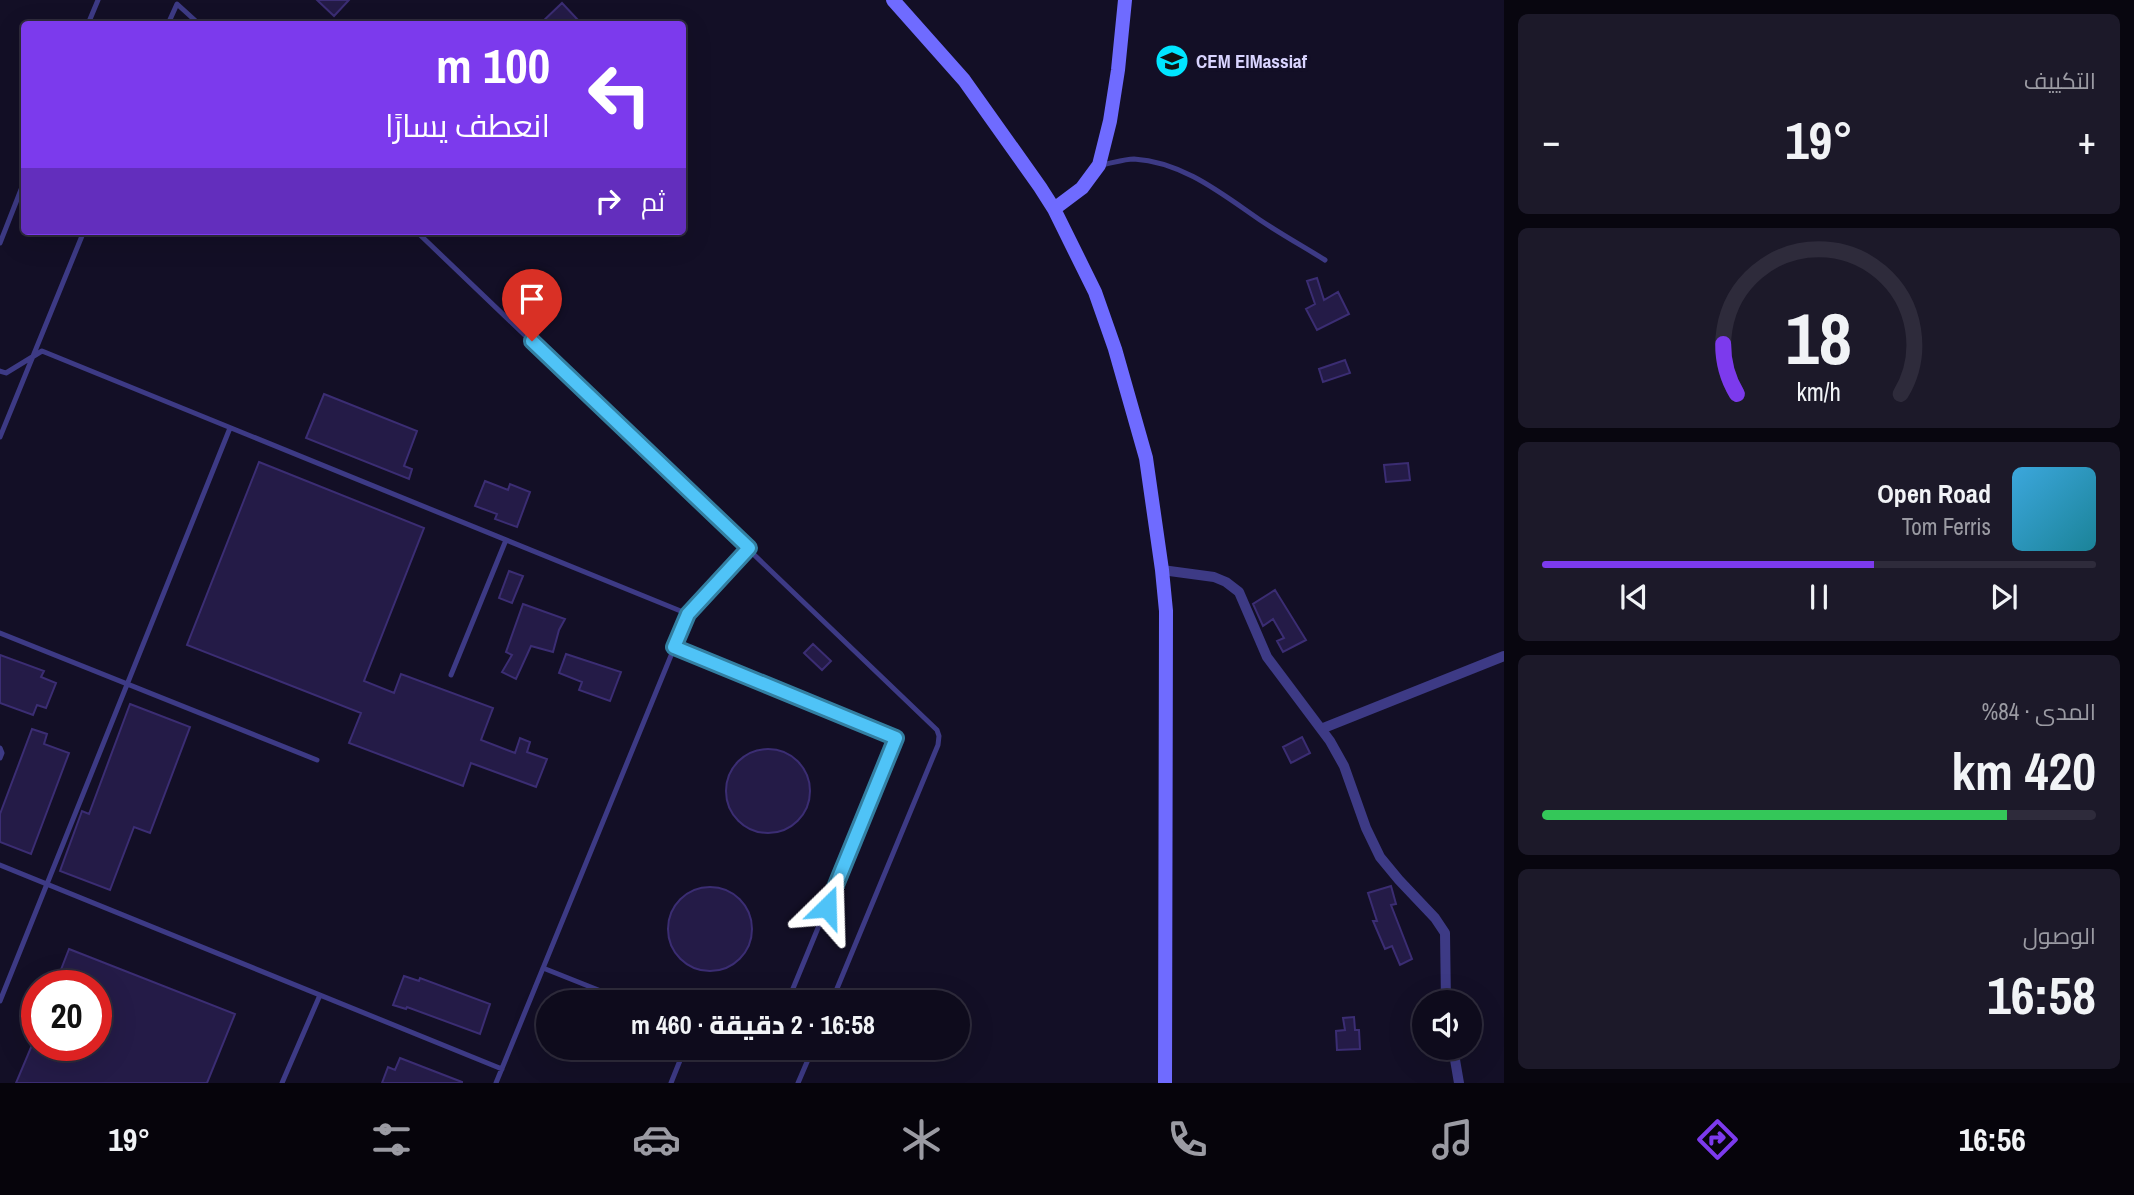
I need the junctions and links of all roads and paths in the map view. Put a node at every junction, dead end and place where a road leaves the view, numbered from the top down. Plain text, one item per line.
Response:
1 (98, 0) edge
2 (893, 0) edge
3 (1125, 0) edge
4 (89, 21) edge
5 (169, 21) edge
6 (196, 21) edge
7 (1099, 165) junction
8 (21, 190) edge
9 (1054, 209) junction
10 (82, 235) edge
11 (420, 235) edge
12 (0, 243) edge
13 (1325, 260) dead end
14 (32, 357) junction
15 (0, 371) edge
16 (230, 428) junction
17 (0, 437) edge
18 (506, 540) junction
19 (749, 548) junction
20 (1162, 570) junction
21 (688, 614) junction
22 (0, 633) edge
23 (674, 647) junction
24 (1504, 656) edge
25 (452, 675) dead end
26 (127, 684) junction
27 (1321, 729) junction
28 (0, 748) edge
29 (0, 758) edge
30 (317, 760) dead end
31 (0, 865) edge
32 (47, 884) junction
33 (543, 968) junction
34 (598, 990) edge
35 (792, 990) edge
36 (836, 990) edge
37 (1446, 990) edge
38 (320, 995) junction
39 (0, 1001) edge
40 (680, 1060) edge
41 (808, 1060) edge
42 (1455, 1060) edge
43 (502, 1069) junction
44 (282, 1083) edge
45 (496, 1083) edge
46 (671, 1083) edge
47 (798, 1083) edge
48 (1165, 1083) edge
49 (1459, 1083) edge

1 - 4 lane
2 - 9 main road
3 - 7 main road
5 - 6 lane
7 - 9 main road
7 - 13 lane
8 - 12 lane
9 - 20 main road
10 - 14 lane
11 - 19 lane
14 - 15 lane
14 - 16 lane
14 - 17 lane
16 - 18 lane
16 - 26 lane
18 - 21 lane
18 - 25 lane
19 - 21 lane
19 - 36 lane
20 - 27 street
20 - 48 main road
21 - 23 lane
22 - 26 lane
23 - 33 lane
23 - 35 lane
24 - 27 street
26 - 30 lane
26 - 32 lane
27 - 37 street
28 - 29 lane
31 - 32 lane
32 - 38 lane
32 - 39 lane
33 - 34 lane
33 - 43 lane
38 - 43 lane
38 - 44 lane
40 - 46 lane
41 - 47 lane
42 - 49 street
43 - 45 lane

